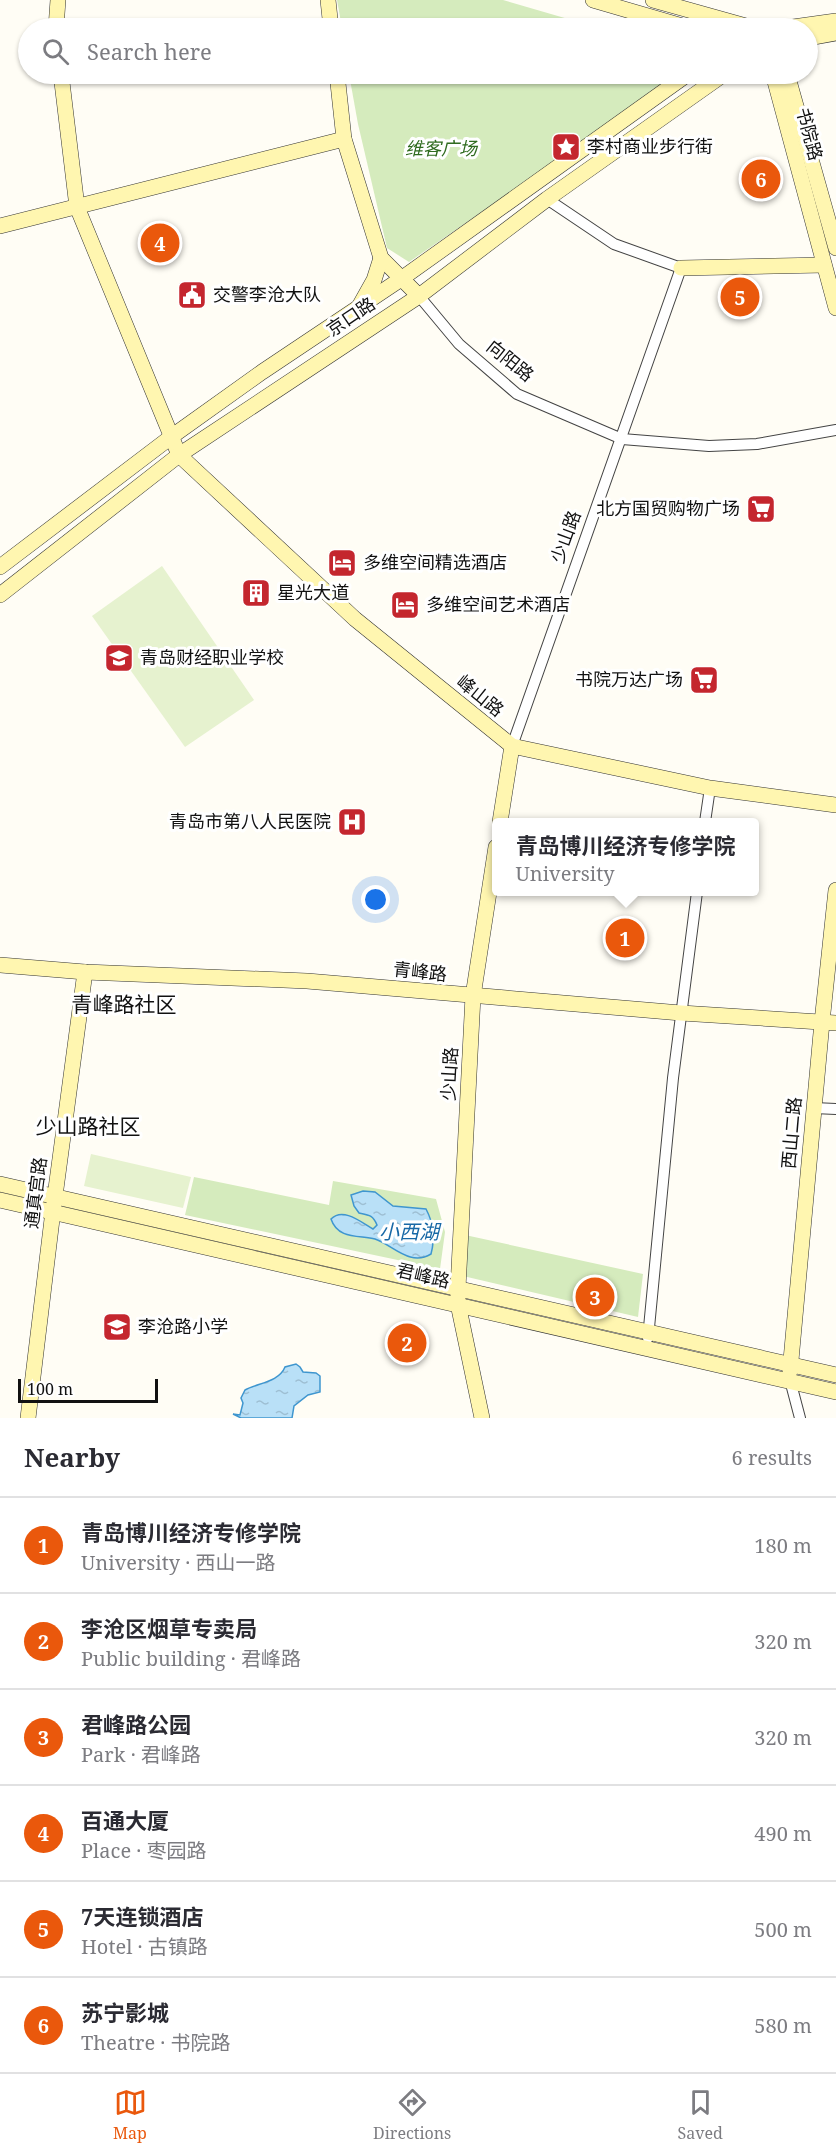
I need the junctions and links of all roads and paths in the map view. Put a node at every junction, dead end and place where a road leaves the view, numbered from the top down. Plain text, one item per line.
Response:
1 (58, 0) edge
2 (328, 0) edge
3 (593, 0) edge
4 (653, 0) edge
5 (57, 18) edge
6 (330, 18) edge
7 (650, 18) edge
8 (717, 18) edge
9 (836, 21) edge
10 (818, 24) edge
11 (836, 33) edge
12 (818, 36) edge
13 (61, 84) edge
14 (338, 84) edge
15 (674, 84) edge
16 (710, 84) edge
17 (776, 84) edge
18 (790, 84) edge
19 (344, 139) junction
20 (547, 200) junction
21 (77, 207) junction
22 (0, 226) edge
23 (836, 248) edge
24 (381, 258) junction
25 (824, 266) junction
26 (681, 268) junction
27 (401, 279) junction
28 (419, 296) junction
29 (359, 307) junction
30 (836, 308) edge
31 (836, 430) edge
32 (171, 437) junction
33 (622, 439) junction
34 (179, 455) junction
35 (16, 555) junction
36 (0, 559) edge
37 (0, 567) edge
38 (31, 571) junction
39 (0, 594) edge
40 (512, 746) junction
41 (710, 788) junction
42 (836, 805) edge
43 (501, 818) edge
44 (706, 818) edge
45 (492, 873) edge
46 (836, 890) edge
47 (696, 896) edge
48 (0, 965) edge
49 (85, 972) junction
50 (473, 996) junction
51 (681, 1013) junction
52 (829, 1023) edge
53 (814, 1108) junction
54 (836, 1109) edge
55 (0, 1184) edge
56 (55, 1195) junction
57 (0, 1200) edge
58 (53, 1211) junction
59 (458, 1288) junction
60 (459, 1304) junction
61 (648, 1332) junction
62 (646, 1348) junction
63 (790, 1364) junction
64 (836, 1375) edge
65 (790, 1380) junction
66 (836, 1392) edge
67 (28, 1418) edge
68 (482, 1418) edge
69 (800, 1418) edge

1 - 5 street
2 - 6 street
3 - 7 street
4 - 8 street
9 - 10 street
11 - 12 street
13 - 21 street
14 - 19 street, 向阳路
15 - 27 street, 京口路
16 - 20 street, 京口路
17 - 25 street, 书院路
18 - 23 street, 书院路
19 - 21 street
19 - 24 street, 向阳路
20 - 26 street
20 - 28 street, 京口路
21 - 22 street
21 - 32 street
24 - 27 street, 向阳路
24 - 29 street
25 - 26 street
25 - 30 street, 书院路
26 - 33 street, 少山路
27 - 28 street, 向阳路
27 - 29 street, 京口路
28 - 33 street, 向阳路
28 - 34 street, 京口路
29 - 32 street, 京口路
31 - 33 street, 向阳路
32 - 34 street
32 - 35 street, 京口路
33 - 40 street, 少山路
34 - 38 street, 京口路
34 - 40 street, 峰山路
35 - 36 street
35 - 37 street, 京口路
35 - 38 street
38 - 39 street, 京口路
40 - 41 street, 峰山路
40 - 43 street, 少山路
41 - 42 street, 峰山路
41 - 44 street
45 - 50 street, 少山路
46 - 52 street, 西山二路
47 - 51 street
48 - 49 street, 青峰路
49 - 50 street, 青峰路
49 - 56 street, 通真宫路
50 - 51 street, 青峰路
50 - 59 street, 少山路
51 - 52 street, 青峰路
51 - 61 street
52 - 53 street, 西山二路
53 - 54 street
53 - 63 street, 西山二路
55 - 56 street, 君峰路
56 - 58 street, 通真宫路
56 - 59 street, 君峰路
57 - 58 street, 君峰路
58 - 60 street, 君峰路
58 - 67 street, 通真宫路
59 - 60 street, 少山路
59 - 61 street, 君峰路
60 - 62 street, 君峰路
60 - 68 street, 少山路
61 - 62 street
61 - 63 street, 君峰路
62 - 65 street, 君峰路
63 - 64 street, 君峰路
63 - 65 street, 西山二路
65 - 66 street, 君峰路
65 - 69 street

